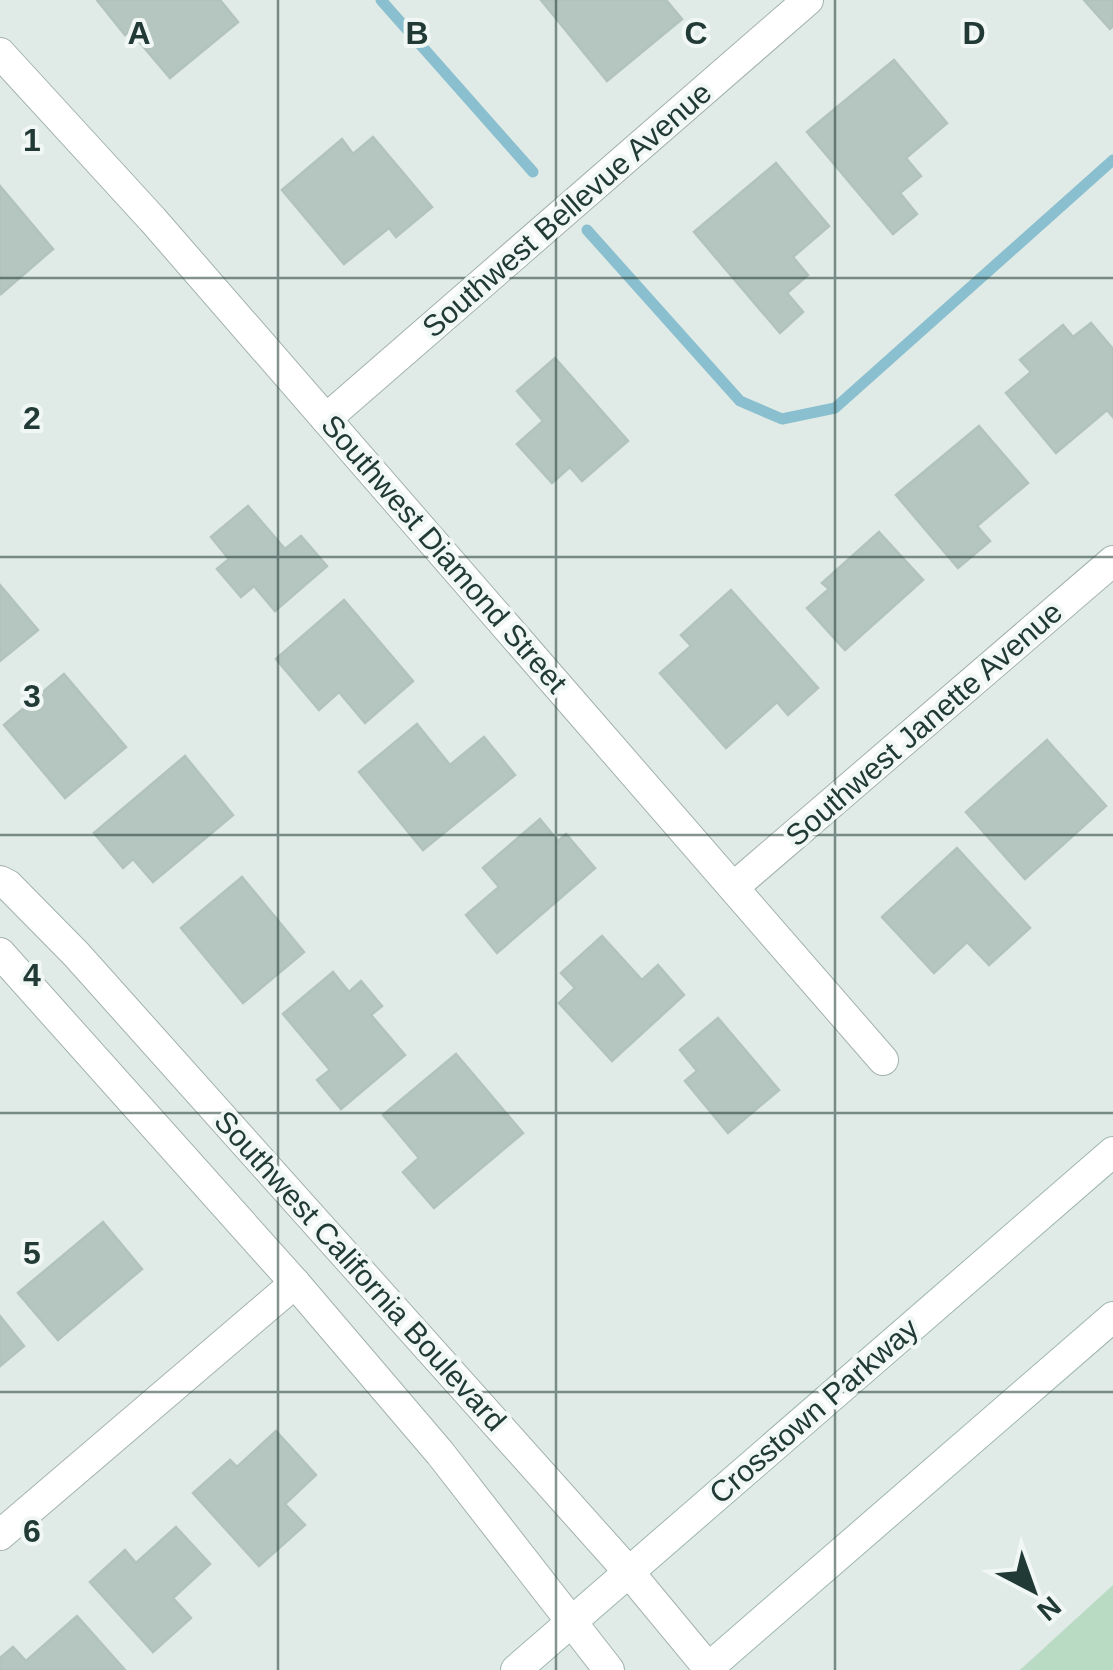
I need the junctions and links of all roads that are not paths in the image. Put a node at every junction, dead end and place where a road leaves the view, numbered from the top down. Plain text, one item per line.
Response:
1 (802, 2) edge
2 (0, 53) edge
3 (326, 419) junction
4 (1113, 561) edge
5 (0, 881) edge
6 (735, 886) junction
7 (0, 953) edge
8 (883, 1060) dead end
9 (1113, 1152) edge
10 (295, 1283) junction
11 (1113, 1317) edge
12 (0, 1534) edge
13 (628, 1571) junction
14 (572, 1621) junction
15 (708, 1669) edge
16 (516, 1670) edge
17 (609, 1670) edge

1 - 3 street, Southwest Bellevue Avenue
2 - 3 street, Southwest Diamond Street
3 - 6 street, Southwest Diamond Street
4 - 6 street, Southwest Janette Avenue
5 - 13 street, Southwest California Boulevard
6 - 8 street, Southwest Diamond Street
7 - 10 street, Southwest California Boulevard
9 - 13 street, Crosstown Parkway
10 - 12 street
10 - 14 street, Southwest California Boulevard
11 - 15 street
13 - 14 street, Crosstown Parkway
13 - 15 street, Southwest California Boulevard
14 - 16 street, Crosstown Parkway
14 - 17 street, Southwest California Boulevard

